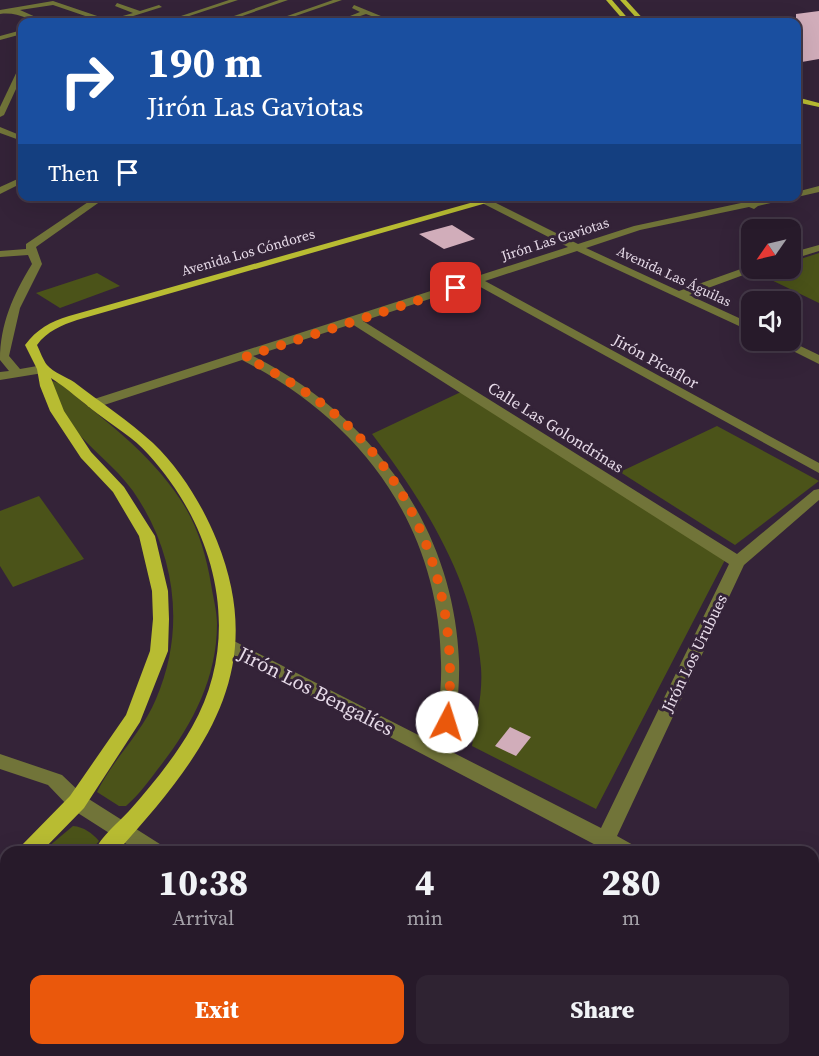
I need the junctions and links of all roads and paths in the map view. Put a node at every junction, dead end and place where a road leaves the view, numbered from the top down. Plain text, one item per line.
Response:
1 (235, 0) edge
2 (285, 0) edge
3 (339, 0) edge
4 (609, 0) edge
5 (622, 0) edge
6 (117, 5) dead end
7 (0, 6) edge
8 (159, 7) dead end
9 (354, 7) dead end
10 (12, 10) junction
11 (0, 12) edge
12 (365, 12) junction
13 (140, 13) junction
14 (620, 13) junction
15 (33, 18) edge
16 (97, 18) edge
17 (123, 18) edge
18 (179, 18) edge
19 (232, 18) edge
20 (285, 18) edge
21 (349, 18) edge
22 (381, 18) edge
23 (616, 18) edge
24 (624, 18) edge
25 (639, 18) edge
26 (18, 33) edge
27 (0, 38) edge
28 (18, 78) edge
29 (801, 93) edge
30 (819, 98) edge
31 (801, 100) edge
32 (809, 102) junction
33 (801, 104) edge
34 (819, 105) edge
35 (0, 116) edge
36 (0, 129) edge
37 (18, 137) edge
38 (18, 138) edge
39 (0, 143) edge
40 (18, 182) edge
41 (819, 189) edge
42 (0, 191) edge
43 (801, 194) edge
44 (96, 201) edge
45 (486, 201) edge
46 (502, 201) edge
47 (743, 201) edge
48 (772, 201) edge
49 (754, 206) junction
50 (576, 248) junction
51 (819, 248) edge
52 (33, 252) junction
53 (0, 254) edge
54 (801, 254) edge
55 (741, 272) edge
56 (477, 281) junction
57 (679, 295) junction
58 (355, 321) junction
59 (741, 324) edge
60 (800, 351) edge
61 (245, 357) junction
62 (819, 360) edge
63 (43, 369) junction
64 (16, 372) junction
65 (0, 376) edge
66 (93, 404) junction
67 (819, 469) edge
68 (819, 493) edge
69 (738, 562) junction
70 (228, 645) junction
71 (442, 756) junction
72 (0, 761) edge
73 (76, 802) junction
74 (123, 831) junction
75 (605, 840) junction
76 (34, 846) edge
77 (109, 846) edge
78 (147, 846) edge
79 (616, 846) edge

1 - 18 street
2 - 19 street
3 - 20 street
4 - 14 main road
5 - 25 main road
6 - 13 street
7 - 10 street
8 - 13 street
9 - 12 street
10 - 11 street
10 - 15 street
10 - 16 street
12 - 21 street
12 - 22 street
13 - 17 street
14 - 23 main road
14 - 24 main road
26 - 27 street
28 - 35 street
29 - 30 main road
31 - 32 main road
32 - 33 main road
32 - 34 main road
36 - 37 street
38 - 39 street
40 - 42 street
41 - 43 street
44 - 52 street
45 - 63 main road, Avenida Los Cóndores
46 - 50 street, Avenida Las Águilas
47 - 49 street
48 - 49 street, Jirón Las Gaviotas
49 - 50 street, Jirón Las Gaviotas
50 - 56 street, Jirón Las Gaviotas
50 - 57 street, Avenida Las Águilas
51 - 54 street
52 - 53 street
52 - 64 street
55 - 57 street
56 - 58 street, Jirón Las Gaviotas
56 - 67 street, Jirón Picaflor
57 - 59 street, Avenida Las Águilas
58 - 61 street, Jirón Las Gaviotas
58 - 69 street, Calle Las Golondrinas
60 - 62 street
61 - 66 street, Jirón Las Gaviotas
61 - 71 street
63 - 64 street
63 - 66 main road
63 - 73 main road
64 - 65 street
66 - 70 main road
68 - 69 street, Jirón Los Urubues
69 - 75 street, Jirón Los Urubues
70 - 71 street, Jirón Los Bengalíes
70 - 74 main road
71 - 75 street, Jirón Los Bengalíes
72 - 73 street
73 - 74 street
73 - 76 main road
74 - 77 main road
74 - 78 street
75 - 79 street, Jirón Los Bengalíes

